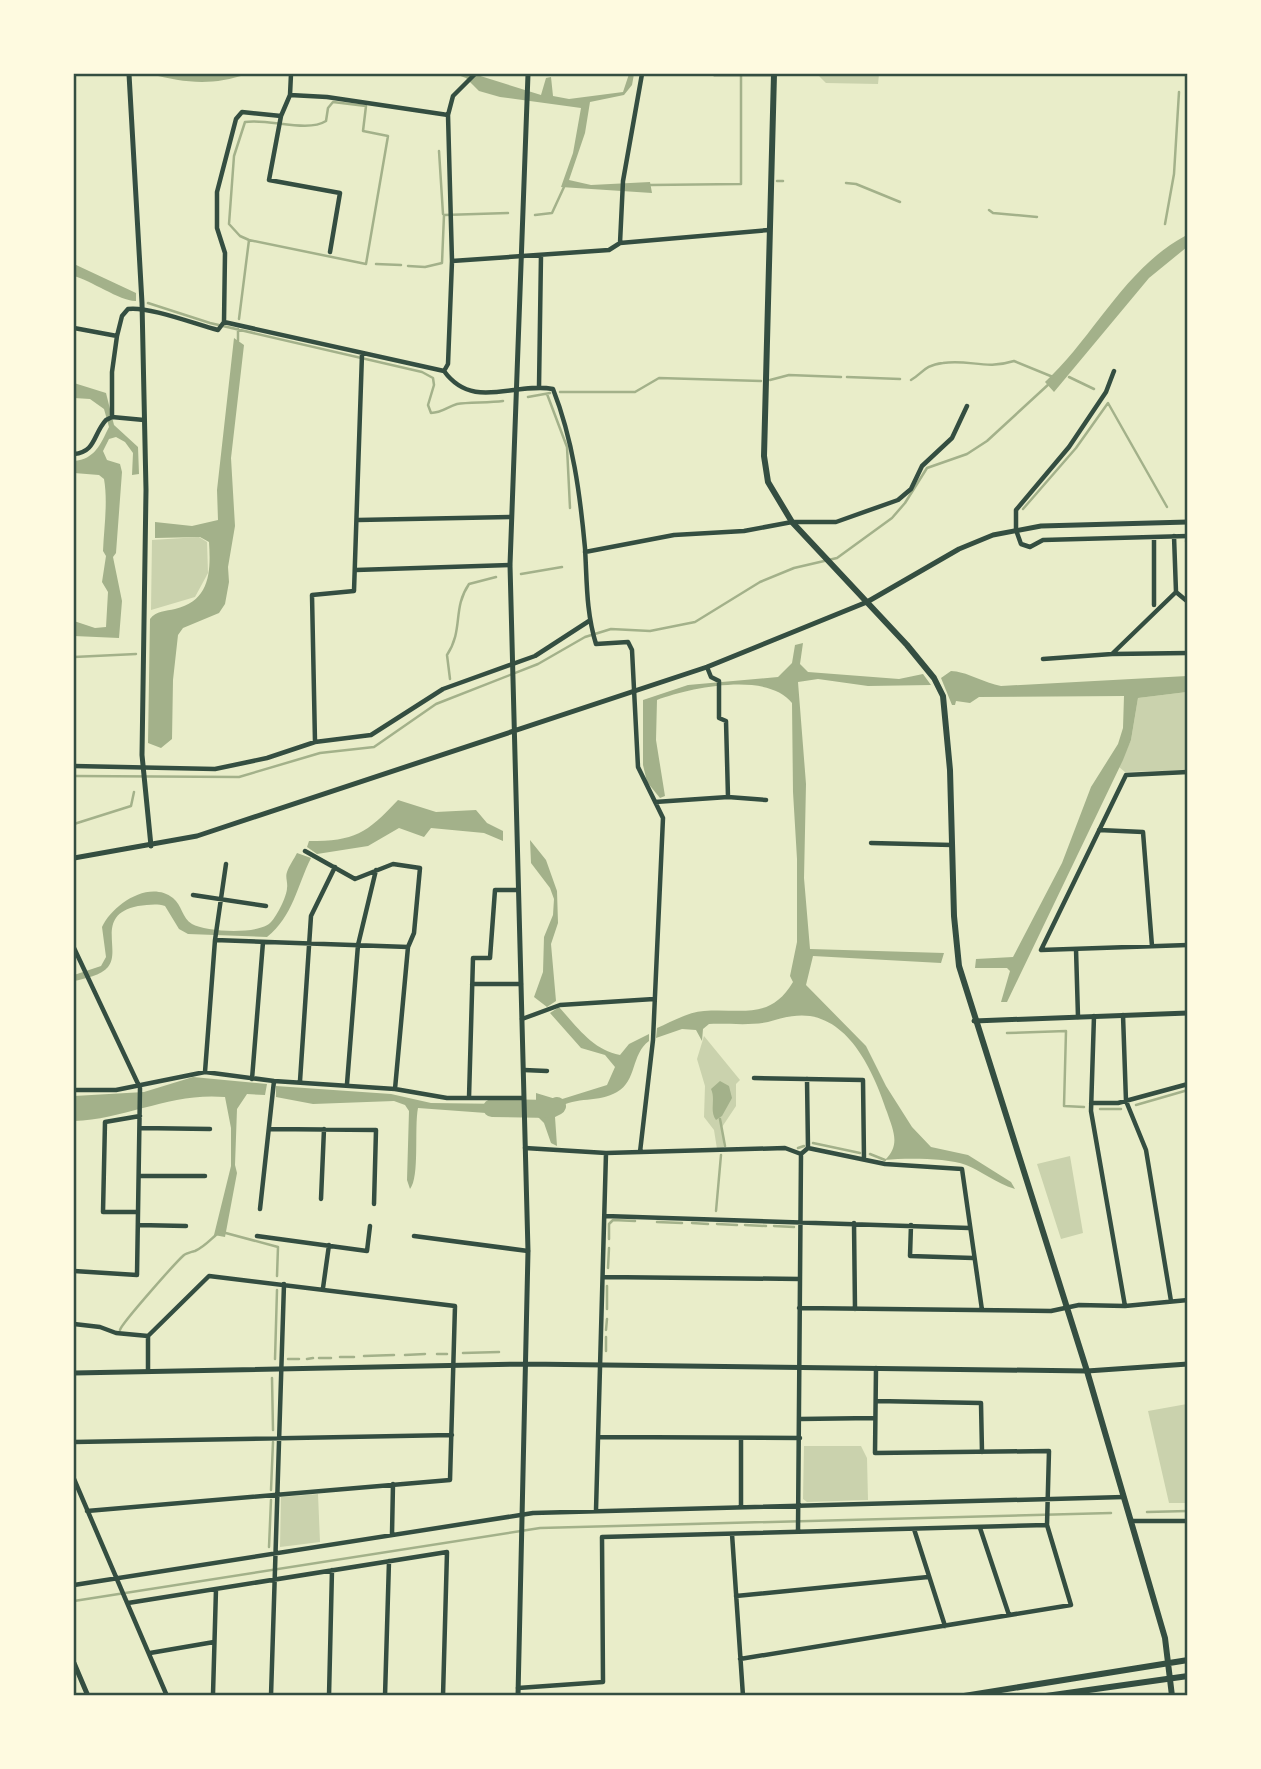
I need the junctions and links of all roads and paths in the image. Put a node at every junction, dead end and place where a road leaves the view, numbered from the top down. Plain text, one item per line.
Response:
1 (129, 74) edge
2 (291, 74) edge
3 (475, 74) edge
4 (528, 74) edge
5 (642, 74) edge
6 (714, 74) edge
7 (737, 74) edge
8 (744, 74) edge
9 (774, 74) edge
10 (290, 95) junction
11 (448, 115) junction
12 (280, 121) junction
13 (769, 230) junction
14 (620, 243) junction
15 (330, 252) dead end
16 (541, 255) junction
17 (521, 257) junction
18 (452, 261) junction
19 (142, 307) junction
20 (224, 322) junction
21 (74, 328) edge
22 (117, 336) junction
23 (362, 354) junction
24 (444, 371) junction
25 (1114, 371) dead end
26 (539, 387) junction
27 (514, 391) junction
28 (967, 406) dead end
29 (109, 419) junction
30 (144, 420) junction
31 (74, 454) edge
32 (510, 517) junction
33 (358, 520) junction
34 (792, 522) junction
35 (1188, 522) edge
36 (1016, 530) junction
37 (1174, 536) junction
38 (1188, 536) edge
39 (1154, 537) junction
40 (585, 552) junction
41 (510, 565) junction
42 (356, 570) junction
43 (1176, 592) junction
44 (867, 602) junction
45 (1188, 602) edge
46 (1154, 605) dead end
47 (589, 621) junction
48 (1188, 653) edge
49 (1112, 654) junction
50 (1043, 659) dead end
51 (512, 664) junction
52 (707, 667) junction
53 (636, 690) junction
54 (513, 732) junction
55 (315, 742) junction
56 (74, 766) edge
57 (145, 766) junction
58 (1188, 772) edge
59 (728, 797) junction
60 (766, 800) dead end
61 (655, 802) junction
62 (1098, 830) junction
63 (871, 843) dead end
64 (953, 845) junction
65 (151, 846) junction
66 (305, 851) dead end
67 (74, 858) edge
68 (226, 864) dead end
69 (335, 867) junction
70 (376, 870) junction
71 (518, 890) junction
72 (193, 895) dead end
73 (220, 899) junction
74 (265, 906) dead end
75 (215, 940) junction
76 (262, 942) junction
77 (310, 943) junction
78 (358, 945) junction
79 (1188, 945) edge
80 (1152, 946) junction
81 (408, 947) junction
82 (74, 948) edge
83 (1076, 949) junction
84 (472, 984) junction
85 (521, 984) junction
86 (654, 999) junction
87 (1188, 1013) edge
88 (1123, 1015) junction
89 (1094, 1016) junction
90 (1078, 1017) junction
91 (522, 1019) junction
92 (974, 1021) junction
93 (524, 1070) junction
94 (547, 1071) dead end
95 (205, 1072) junction
96 (754, 1078) dead end
97 (252, 1079) junction
98 (807, 1079) junction
99 (300, 1081) junction
100 (274, 1082) junction
101 (347, 1084) junction
102 (1188, 1084) edge
103 (139, 1086) junction
104 (395, 1088) junction
105 (74, 1090) edge
106 (469, 1098) junction
107 (523, 1098) junction
108 (1126, 1101) junction
109 (1091, 1103) junction
110 (140, 1114) junction
111 (140, 1128) junction
112 (210, 1129) dead end
113 (269, 1129) junction
114 (324, 1129) junction
115 (525, 1148) junction
116 (808, 1148) junction
117 (640, 1152) junction
118 (606, 1153) junction
119 (801, 1154) junction
120 (864, 1159) junction
121 (139, 1176) junction
122 (205, 1176) dead end
123 (321, 1199) dead end
124 (374, 1204) dead end
125 (260, 1209) dead end
126 (138, 1212) junction
127 (605, 1216) junction
128 (800, 1223) junction
129 (855, 1223) junction
130 (138, 1225) junction
131 (911, 1225) junction
132 (186, 1226) dead end
133 (370, 1226) dead end
134 (969, 1228) junction
135 (257, 1236) dead end
136 (414, 1236) dead end
137 (329, 1245) junction
138 (528, 1251) junction
139 (973, 1258) junction
140 (74, 1271) edge
141 (603, 1277) junction
142 (800, 1279) junction
143 (284, 1284) junction
144 (323, 1289) junction
145 (1188, 1300) edge
146 (1171, 1301) junction
147 (1125, 1306) junction
148 (799, 1308) junction
149 (1068, 1308) junction
150 (855, 1309) junction
151 (982, 1310) junction
152 (74, 1324) edge
153 (149, 1335) junction
154 (526, 1364) junction
155 (1188, 1364) edge
156 (600, 1365) junction
157 (453, 1366) junction
158 (800, 1367) junction
159 (876, 1367) junction
160 (281, 1369) junction
161 (148, 1371) junction
162 (1087, 1371) junction
163 (74, 1373) edge
164 (876, 1401) junction
165 (800, 1419) junction
166 (874, 1419) junction
167 (452, 1435) junction
168 (279, 1437) junction
169 (599, 1437) junction
170 (741, 1438) junction
171 (800, 1438) junction
172 (74, 1442) edge
173 (982, 1452) junction
174 (74, 1479) edge
175 (393, 1485) junction
176 (277, 1494) junction
177 (1050, 1499) junction
178 (1125, 1499) junction
179 (799, 1505) junction
180 (741, 1506) junction
181 (596, 1510) junction
182 (87, 1511) junction
183 (520, 1514) junction
184 (1131, 1521) junction
185 (1188, 1521) edge
186 (1047, 1525) junction
187 (980, 1528) junction
188 (914, 1529) junction
189 (798, 1531) junction
190 (392, 1534) junction
191 (733, 1534) junction
192 (275, 1552) junction
193 (389, 1561) junction
194 (332, 1570) junction
195 (275, 1577) junction
196 (928, 1577) junction
197 (117, 1578) junction
198 (74, 1585) edge
199 (216, 1589) junction
200 (736, 1596) junction
201 (127, 1602) junction
202 (1009, 1615) junction
203 (945, 1626) junction
204 (214, 1642) junction
205 (149, 1653) junction
206 (740, 1659) junction
207 (1188, 1660) edge
208 (1169, 1661) junction
209 (74, 1662) edge
210 (1188, 1675) edge
211 (1170, 1677) junction
212 (518, 1688) junction
213 (88, 1696) edge
214 (167, 1696) edge
215 (207, 1696) edge
216 (271, 1696) edge
217 (329, 1696) edge
218 (385, 1696) edge
219 (443, 1696) edge
220 (518, 1696) edge
221 (743, 1696) edge
222 (964, 1696) edge
223 (1046, 1696) edge
224 (1172, 1696) edge

1 - 19 street
2 - 10 street
3 - 11 street
4 - 17 street
5 - 14 street
6 - 7 street
7 - 8 street
8 - 9 street
9 - 13 main road
10 - 11 street
10 - 12 street
11 - 18 street
12 - 15 street
12 - 20 street
13 - 14 street
13 - 34 main road
14 - 16 street
16 - 17 street
16 - 26 street
17 - 18 street
17 - 27 street
18 - 24 street
19 - 20 street
19 - 22 street
19 - 30 street
20 - 23 street
21 - 22 street
22 - 29 street
23 - 24 street
23 - 33 street
24 - 27 street
25 - 36 street
26 - 27 street
26 - 40 street
27 - 32 street
28 - 34 street
29 - 30 street
29 - 31 street
30 - 57 street
32 - 33 street
32 - 41 street
33 - 42 street
34 - 40 street
34 - 44 main road
35 - 36 street
36 - 39 street
36 - 44 street
37 - 38 street
37 - 39 street
37 - 43 street
39 - 46 street
40 - 47 street
41 - 42 street
41 - 51 street
42 - 55 street
43 - 45 street
43 - 49 street
44 - 52 street
44 - 64 main road
47 - 51 street
47 - 53 street
48 - 49 street
49 - 50 street
51 - 54 street
51 - 55 street
52 - 53 street
52 - 59 street
53 - 54 street
53 - 61 street
54 - 65 street
54 - 71 street
55 - 57 street
56 - 57 street
57 - 65 street
58 - 62 street
59 - 60 street
59 - 61 street
61 - 86 street
62 - 80 street
62 - 83 street
63 - 64 street
64 - 92 main road
65 - 67 street
66 - 69 street
68 - 73 street
69 - 70 street
69 - 77 street
70 - 78 street
70 - 81 street
71 - 84 street
71 - 85 street
72 - 73 street
73 - 74 street
73 - 75 street
75 - 76 street
75 - 95 street
76 - 77 street
76 - 97 street
77 - 78 street
77 - 99 street
78 - 81 street
78 - 101 street
79 - 80 street
80 - 83 street
81 - 104 street
82 - 103 street
83 - 90 street
84 - 85 street
84 - 106 street
85 - 91 street
86 - 91 street
86 - 117 street
87 - 88 street
88 - 89 street
88 - 108 street
89 - 90 street
89 - 109 street
90 - 92 street
91 - 93 street
92 - 149 main road
93 - 94 street
93 - 107 street
95 - 97 street
95 - 103 street
96 - 98 street
97 - 100 street
98 - 116 street
98 - 120 street
99 - 100 street
99 - 101 street
100 - 113 street
101 - 104 street
102 - 108 street
103 - 105 street
103 - 110 street
104 - 106 street
106 - 107 street
107 - 115 street
108 - 109 street
108 - 146 street
109 - 147 street
110 - 111 street
110 - 126 street
111 - 112 street
111 - 121 street
113 - 114 street
113 - 125 street
114 - 123 street
114 - 124 street
115 - 118 street
115 - 138 street
116 - 119 street
116 - 120 street
117 - 118 street
117 - 119 street
118 - 127 street
119 - 128 street
120 - 134 street
121 - 122 street
121 - 126 street
126 - 130 street
127 - 128 street
127 - 141 street
128 - 129 street
128 - 142 street
129 - 131 street
129 - 150 street
130 - 132 street
130 - 140 street
131 - 134 street
131 - 139 street
133 - 137 street
134 - 139 street
135 - 137 street
136 - 138 street
137 - 144 street
138 - 154 street
139 - 151 street
141 - 142 street
141 - 156 street
142 - 148 street
143 - 144 street
143 - 153 street
143 - 160 street
144 - 157 street
145 - 146 street
146 - 147 street
147 - 149 street
148 - 150 street
148 - 158 street
149 - 151 street
149 - 162 main road
150 - 151 street
152 - 153 street
153 - 161 street
154 - 156 street
154 - 157 street
154 - 183 street
155 - 162 street
156 - 158 street
156 - 169 street
157 - 160 street
157 - 167 street
158 - 159 street
158 - 165 street
159 - 162 street
159 - 164 street
160 - 161 street
160 - 168 street
161 - 163 street
162 - 178 main road
164 - 166 street
164 - 173 street
165 - 166 street
165 - 171 street
166 - 173 street
167 - 168 street
167 - 175 street
168 - 172 street
168 - 176 street
169 - 170 street
169 - 181 street
170 - 171 street
170 - 180 street
171 - 179 street
173 - 177 street
174 - 182 street
175 - 176 street
175 - 190 street
176 - 182 street
176 - 192 street
177 - 178 street
177 - 179 street
177 - 186 street
178 - 184 main road
179 - 180 street
179 - 189 street
180 - 181 street
181 - 183 street
182 - 197 street
183 - 190 street
183 - 212 street
184 - 185 street
184 - 208 main road
186 - 187 street
186 - 202 street
187 - 188 street
187 - 202 street
188 - 189 street
188 - 196 street
189 - 191 street
190 - 192 street
191 - 200 street
191 - 212 street
192 - 195 street
192 - 197 street
193 - 194 street
193 - 218 street
193 - 219 street
194 - 195 street
194 - 217 street
195 - 199 street
195 - 216 street
196 - 200 street
196 - 203 street
197 - 198 street
197 - 201 street
199 - 201 street
199 - 204 street
200 - 206 street
201 - 205 street
202 - 203 street
203 - 206 street
204 - 205 street
204 - 215 street
205 - 214 street
206 - 221 street
207 - 208 main road
208 - 211 main road
208 - 222 main road
209 - 213 street
210 - 211 main road
211 - 223 main road
211 - 224 main road
212 - 220 street

